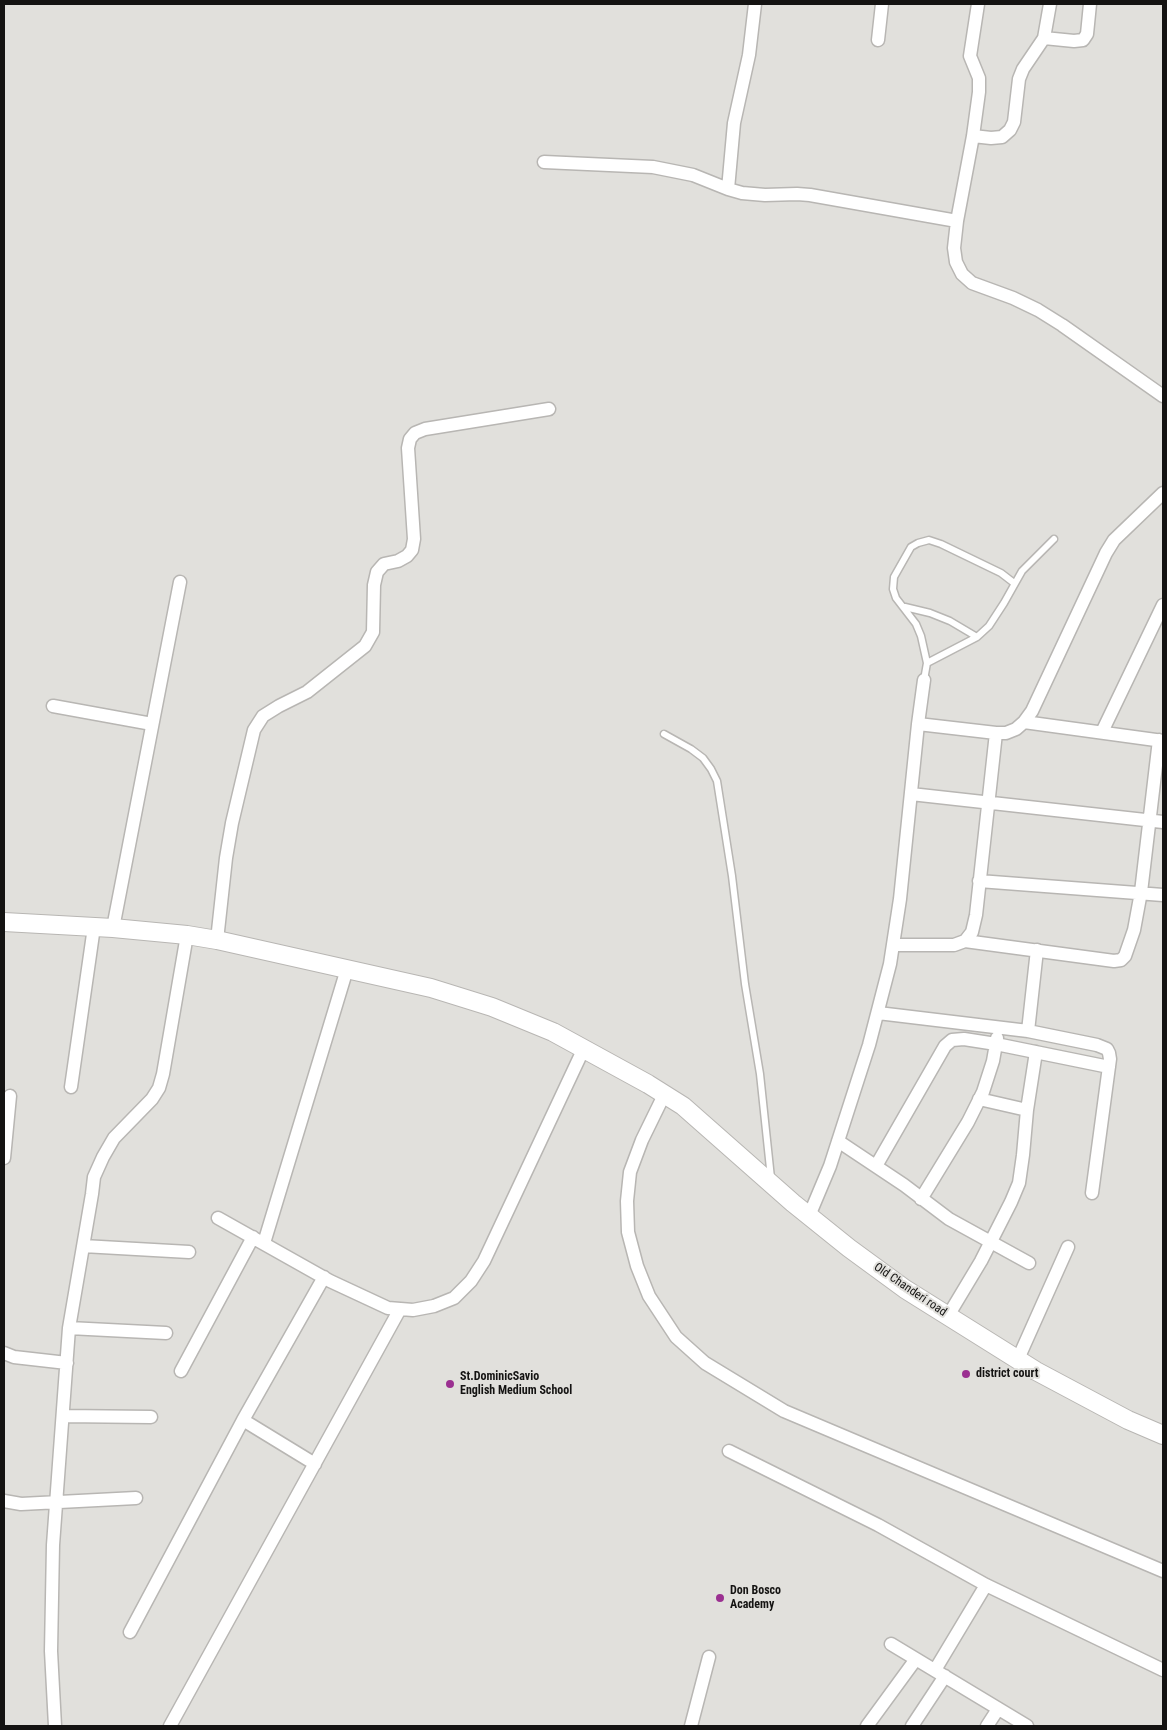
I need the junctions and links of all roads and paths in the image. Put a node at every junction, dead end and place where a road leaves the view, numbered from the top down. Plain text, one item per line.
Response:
1 (755, 4) edge
2 (882, 4) edge
3 (978, 4) edge
4 (1050, 4) edge
5 (1090, 4) edge
6 (1044, 38) junction
7 (878, 40) dead end
8 (973, 136) junction
9 (544, 162) dead end
10 (728, 189) junction
11 (957, 221) junction
12 (1163, 396) edge
13 (549, 409) dead end
14 (1163, 493) edge
15 (1054, 539) dead end
16 (180, 582) dead end
17 (1014, 583) junction
18 (1163, 606) edge
19 (904, 607) junction
20 (977, 637) junction
21 (927, 664) junction
22 (924, 680) joint
23 (53, 706) dead end
24 (1024, 722) junction
25 (152, 724) junction
26 (918, 724) junction
27 (1102, 732) junction
28 (996, 733) junction
29 (664, 734) dead end
30 (1161, 740) edge
31 (911, 794) junction
32 (988, 803) junction
33 (1150, 820) junction
34 (1163, 822) edge
35 (980, 880) junction
36 (1141, 892) junction
37 (1163, 895) edge
38 (4, 922) edge
39 (94, 927) junction
40 (113, 928) junction
41 (186, 935) junction
42 (217, 940) junction
43 (965, 941) junction
44 (893, 945) junction
45 (1037, 950) junction
46 (347, 969) junction
47 (878, 1013) junction
48 (1000, 1028) junction
49 (1028, 1031) junction
50 (996, 1044) junction
51 (584, 1048) junction
52 (1036, 1052) junction
53 (1109, 1067) junction
54 (71, 1087) dead end
55 (10, 1096) dead end
56 (980, 1100) junction
57 (674, 1101) junction
58 (1026, 1110) junction
59 (838, 1141) junction
60 (4, 1158) edge
61 (876, 1166) junction
62 (772, 1184) junction
63 (1092, 1193) dead end
64 (921, 1199) junction
65 (809, 1216) junction
66 (218, 1218) dead end
67 (258, 1240) junction
68 (991, 1242) junction
69 (83, 1246) junction
70 (1068, 1247) dead end
71 (189, 1252) dead end
72 (1029, 1263) dead end
73 (324, 1277) junction
74 (400, 1309) junction
75 (948, 1316) junction
76 (69, 1328) junction
77 (166, 1333) dead end
78 (4, 1354) edge
79 (1018, 1360) junction
80 (67, 1363) junction
81 (181, 1371) dead end
82 (63, 1416) junction
83 (151, 1417) dead end
84 (244, 1420) junction
85 (1163, 1435) edge
86 (729, 1451) dead end
87 (315, 1464) junction
88 (136, 1498) dead end
89 (4, 1501) edge
90 (56, 1502) junction
91 (1163, 1571) edge
92 (986, 1585) junction
93 (130, 1632) dead end
94 (891, 1644) dead end
95 (709, 1657) dead end
96 (916, 1659) junction
97 (1163, 1670) edge
98 (940, 1673) junction
99 (998, 1709) junction
100 (55, 1726) edge
101 (170, 1726) edge
102 (690, 1726) edge
103 (868, 1726) edge
104 (912, 1726) edge
105 (987, 1726) edge
106 (1027, 1726) edge

1 - 10 street
2 - 7 street
3 - 8 street
4 - 6 street
5 - 6 street
6 - 8 street
8 - 11 street
9 - 10 street
10 - 11 street
11 - 12 street
13 - 42 street
14 - 24 street
15 - 17 lane
16 - 25 street
17 - 19 lane
17 - 20 lane
18 - 27 street
19 - 20 lane
19 - 21 lane
20 - 21 lane
21 - 22 lane
22 - 26 street
23 - 25 street
24 - 27 street
24 - 28 street
25 - 40 street
26 - 28 street
26 - 31 street
27 - 30 street
28 - 32 street
29 - 62 lane
30 - 33 street
31 - 32 street
31 - 44 street
32 - 33 street
32 - 35 street
33 - 34 street
33 - 36 street
35 - 36 street
35 - 43 street
36 - 37 street
36 - 45 street
38 - 39 street, Old Chanderi road
39 - 40 street, Old Chanderi road
39 - 54 street
40 - 41 street, Old Chanderi road
41 - 42 street, Old Chanderi road
41 - 69 street
42 - 46 street, Old Chanderi road
43 - 44 street
43 - 45 street
44 - 47 street
45 - 49 street
46 - 51 street, Old Chanderi road
46 - 67 street
47 - 48 street
47 - 59 street
48 - 49 street
48 - 50 street
49 - 53 street
50 - 52 street
50 - 56 street
50 - 61 street
51 - 57 street, Old Chanderi road
51 - 74 street
52 - 53 street
52 - 58 street
53 - 63 street
55 - 60 street
56 - 58 street
56 - 64 street
57 - 62 street, Old Chanderi road
57 - 91 street
58 - 68 street
59 - 61 street
59 - 65 street
61 - 64 street
62 - 65 street, Old Chanderi road
64 - 68 street
65 - 75 street, Old Chanderi road
66 - 67 street
67 - 73 street
67 - 81 street
68 - 72 street
68 - 75 street
69 - 71 street
69 - 76 street
70 - 79 street
73 - 74 street
73 - 84 street
74 - 87 street
75 - 79 street, Old Chanderi road
76 - 77 street
76 - 80 street
78 - 80 street
79 - 85 street, Old Chanderi road
80 - 82 street
82 - 83 street
82 - 90 street
84 - 87 street
84 - 93 street
86 - 92 street
87 - 101 street
88 - 90 street
89 - 90 street
90 - 100 street
92 - 97 street
92 - 98 street
94 - 96 street
95 - 102 street
96 - 98 street
96 - 103 street
98 - 99 street
98 - 104 street
99 - 105 street
99 - 106 street

